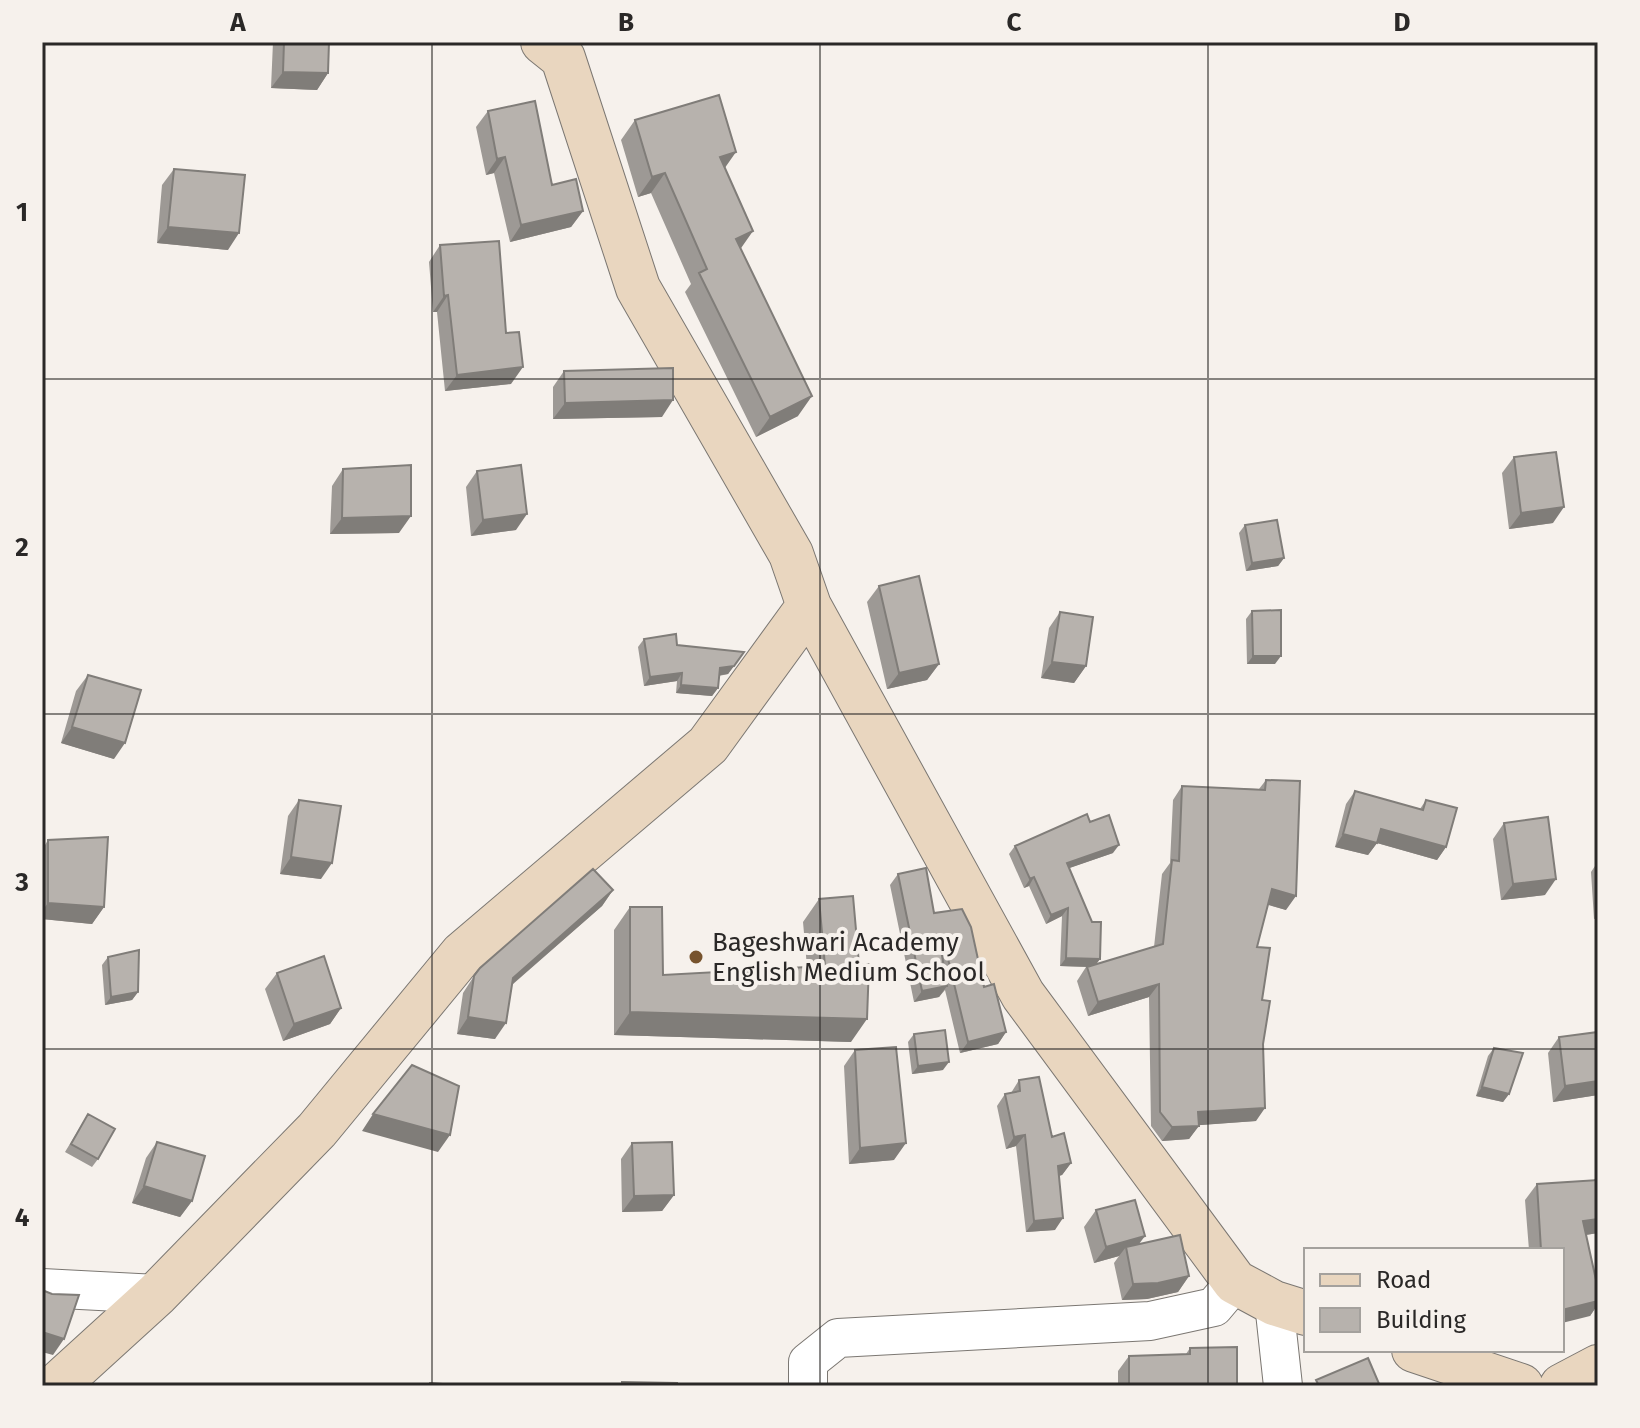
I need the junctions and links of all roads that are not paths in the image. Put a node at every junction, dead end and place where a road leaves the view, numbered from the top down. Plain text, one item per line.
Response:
1 (558, 47) edge
2 (809, 606) junction
3 (1235, 1282) junction
4 (42, 1288) edge
5 (157, 1294) junction
6 (1290, 1308) edge
7 (1420, 1352) edge
8 (1598, 1367) edge
9 (56, 1386) edge
10 (808, 1386) edge
11 (1283, 1386) edge
12 (1521, 1386) edge
13 (1562, 1386) edge

1 - 2 street
2 - 3 street
2 - 5 street
3 - 6 street
3 - 10 street
4 - 5 street
5 - 9 street
6 - 11 street
7 - 12 street
8 - 13 street

